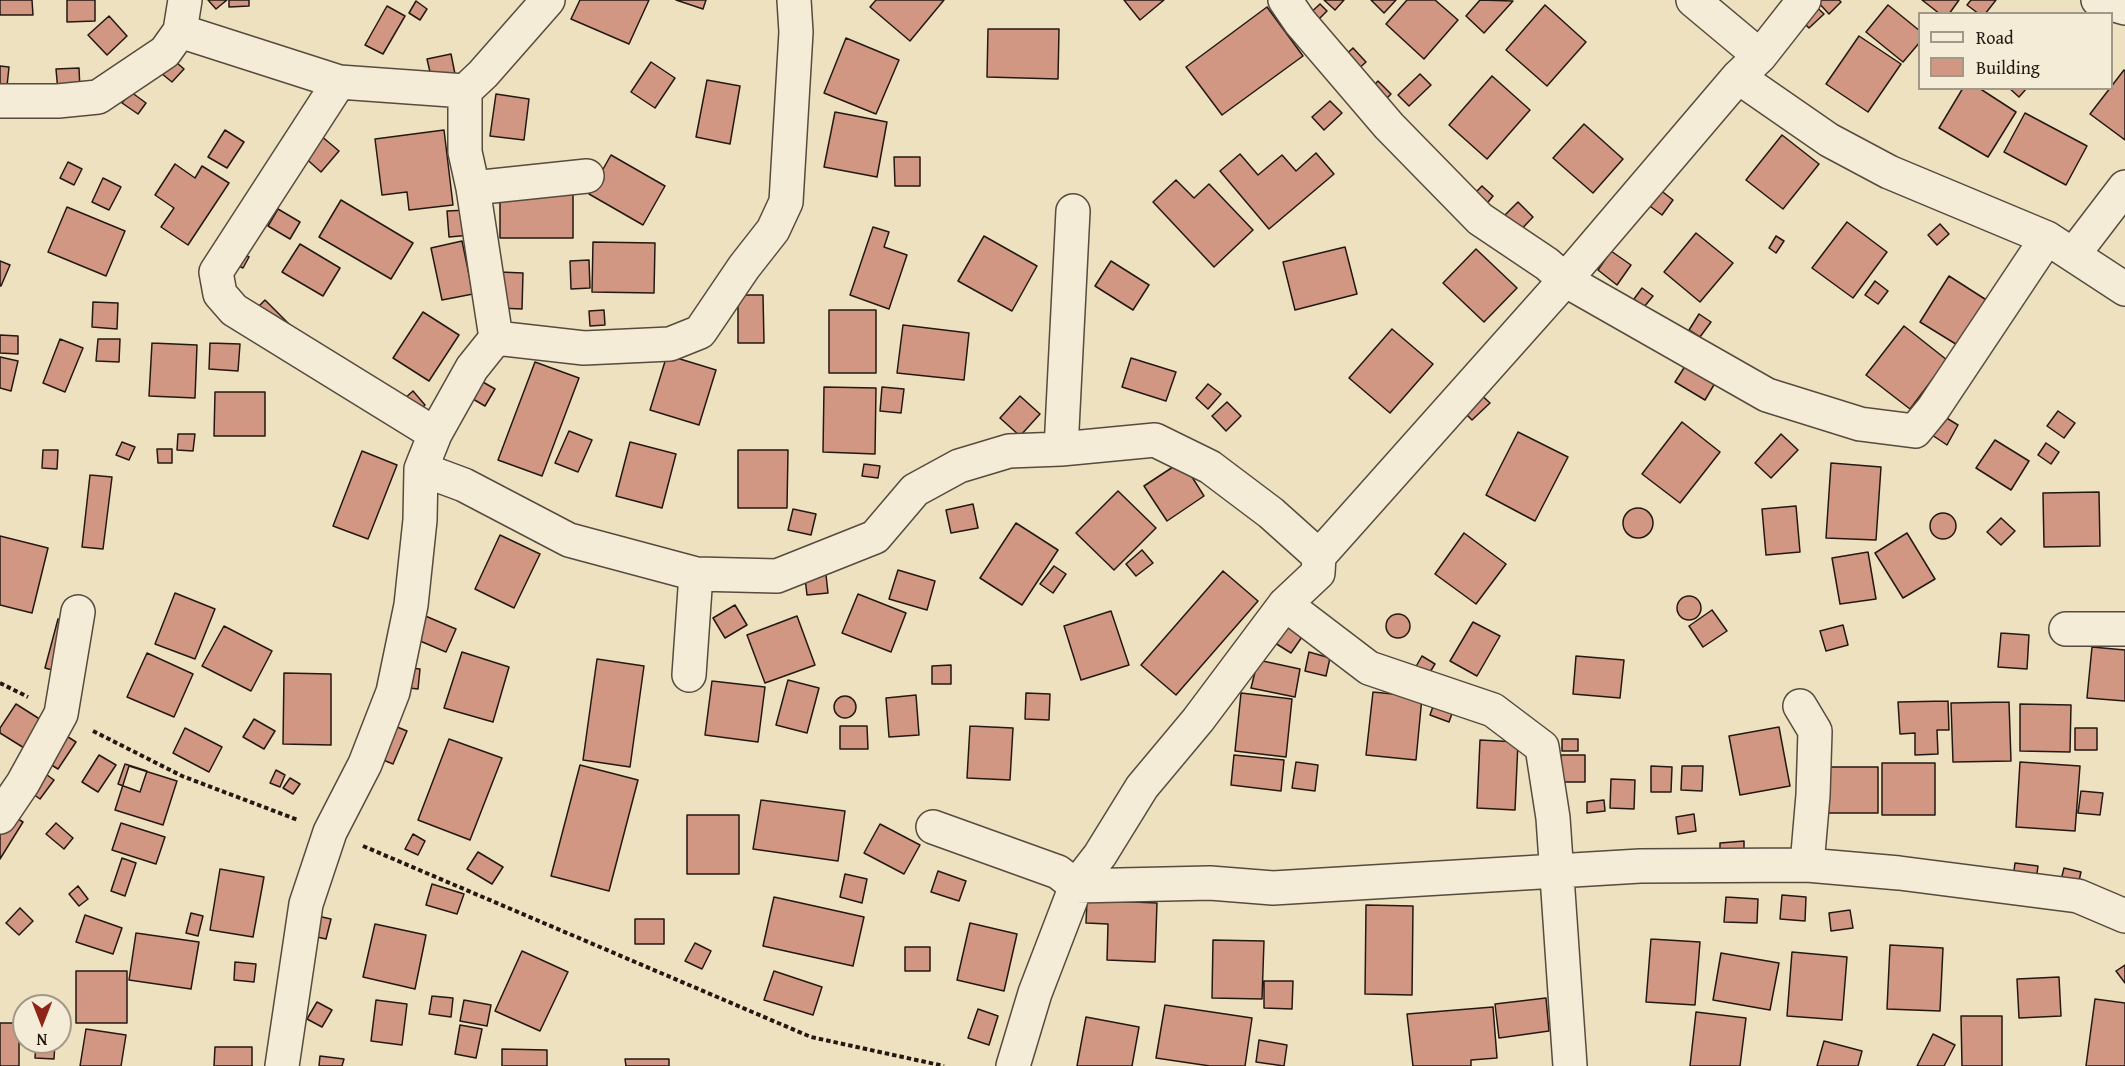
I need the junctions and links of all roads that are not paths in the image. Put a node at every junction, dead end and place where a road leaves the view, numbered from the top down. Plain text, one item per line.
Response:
1 (548, 0) edge
2 (794, 0) edge
3 (1285, 0) edge
4 (1693, 0) edge
5 (1804, 0) edge
6 (2098, 0) edge
7 (2125, 8) edge
8 (182, 15) edge
9 (1749, 67) junction
10 (339, 82) junction
11 (465, 91) junction
12 (0, 101) edge
13 (587, 176) dead end
14 (2125, 187) edge
15 (473, 188) junction
16 (1073, 211) dead end
17 (2060, 247) junction
18 (1565, 280) junction
19 (2125, 289) edge
20 (496, 338) junction
21 (435, 434) junction
22 (1061, 449) junction
23 (421, 469) junction
24 (1319, 556) junction
25 (696, 574) junction
26 (1285, 604) junction
27 (78, 612) dead end
28 (2066, 629) dead end
29 (2125, 629) edge
30 (689, 675) dead end
31 (1800, 706) dead end
32 (0, 817) edge
33 (933, 827) dead end
34 (1808, 865) junction
35 (1556, 871) junction
36 (1076, 886) junction
37 (2125, 916) edge
38 (282, 1066) edge
39 (1013, 1066) edge
40 (1570, 1066) edge

1 - 11 street
2 - 20 street
3 - 18 street
4 - 9 street
5 - 9 street
6 - 7 street
8 - 10 street
8 - 12 street
9 - 17 street
9 - 18 street
10 - 11 street
10 - 21 street
11 - 15 street
13 - 15 street
14 - 17 street
15 - 20 street
16 - 22 street
17 - 18 street
17 - 19 street
18 - 24 street
20 - 21 street
21 - 23 street
22 - 24 street
22 - 25 street
23 - 25 street
23 - 38 street
24 - 26 street
25 - 30 street
26 - 35 street
26 - 36 street
27 - 32 street
28 - 29 street
31 - 34 street
33 - 36 street
34 - 35 street
34 - 37 street
35 - 36 street
35 - 40 street
36 - 39 street

